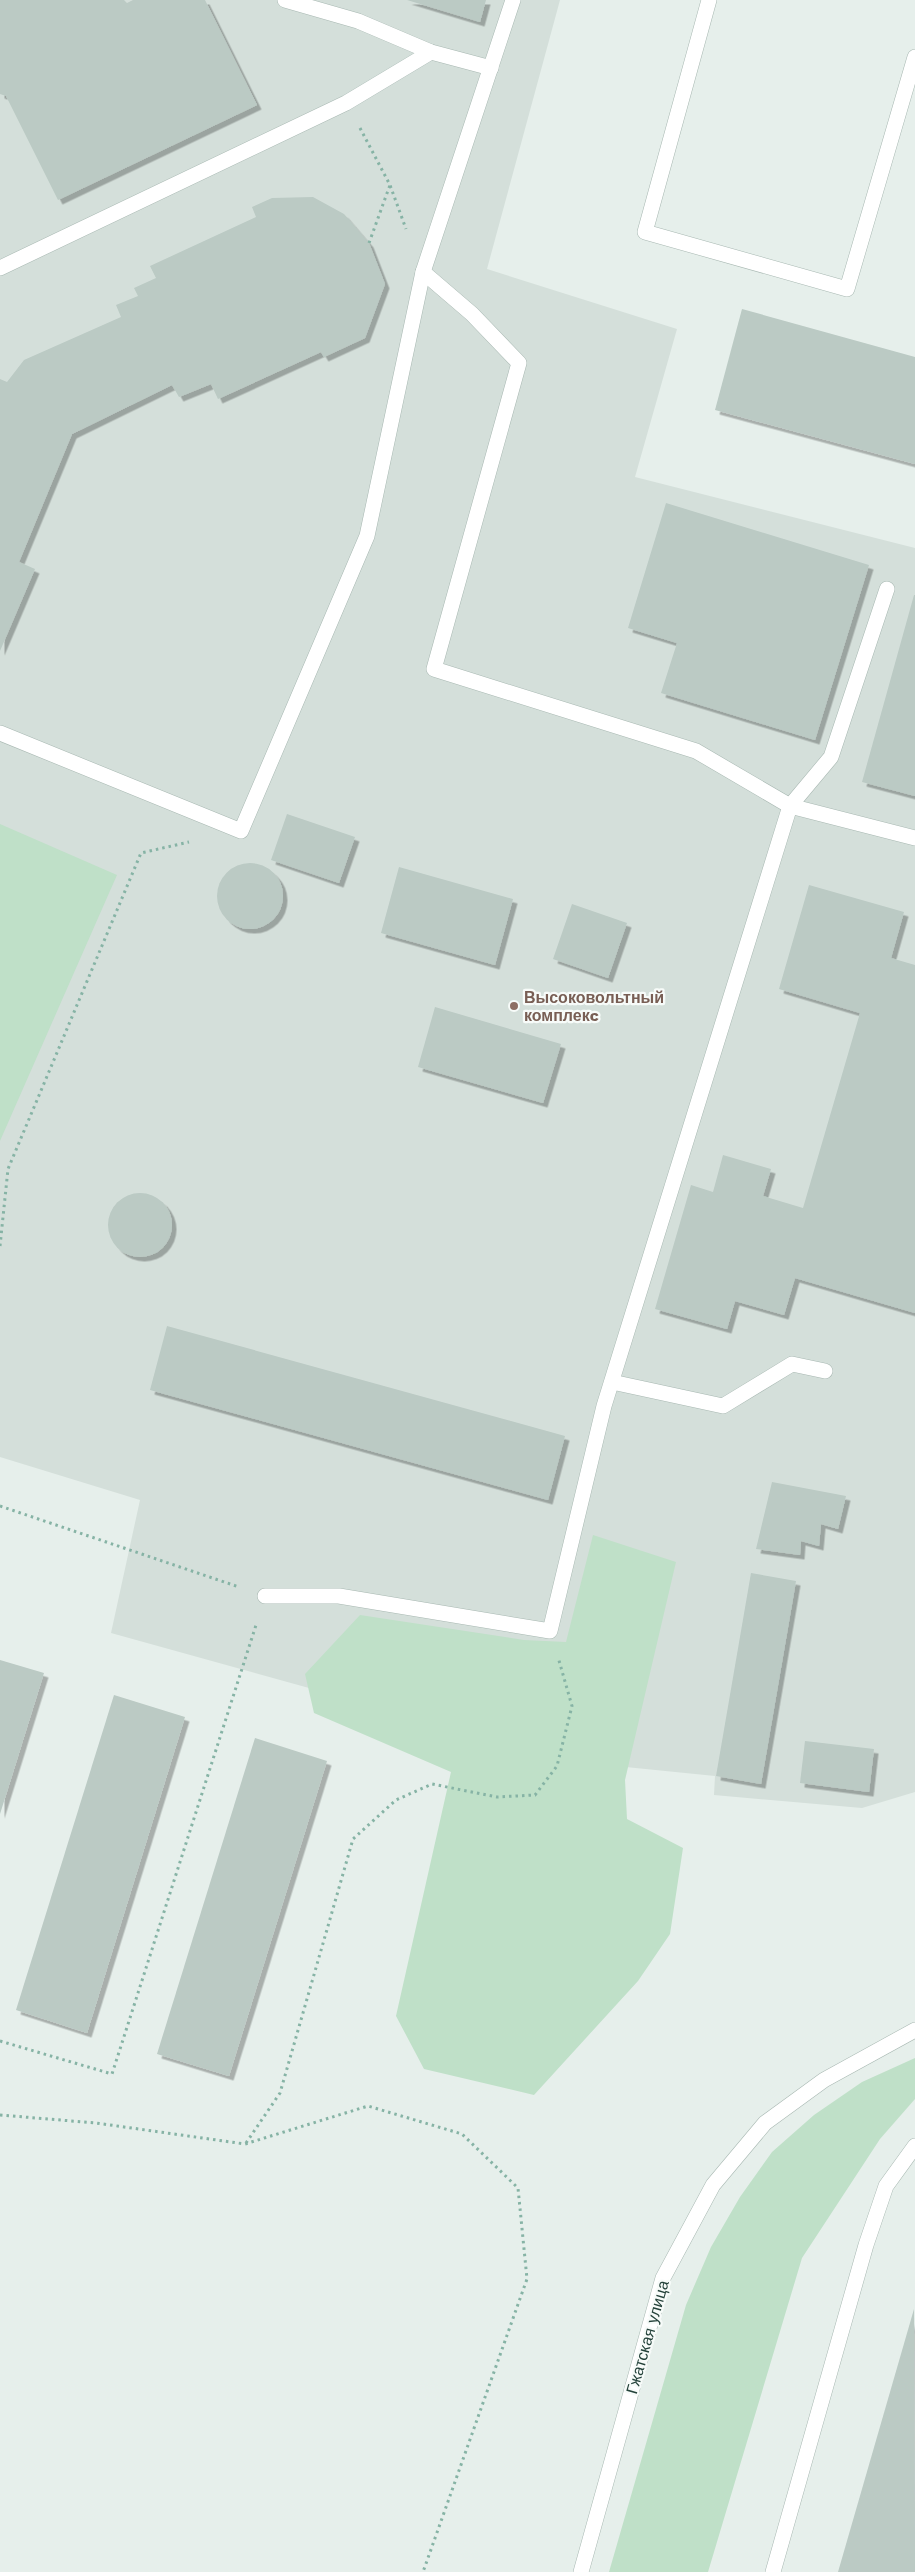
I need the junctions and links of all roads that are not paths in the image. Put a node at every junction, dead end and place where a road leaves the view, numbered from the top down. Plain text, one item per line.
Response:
1 (285, 0) edge
2 (513, 0) edge
3 (709, 0) edge
4 (432, 52) junction
5 (915, 57) edge
6 (491, 68) junction
7 (0, 268) edge
8 (423, 272) junction
9 (886, 589) dead end
10 (0, 734) edge
11 (790, 806) junction
12 (915, 838) edge
13 (824, 1371) dead end
14 (612, 1382) junction
15 (266, 1596) road end
16 (915, 2030) edge
17 (915, 2146) edge
18 (581, 2572) edge
19 (773, 2572) edge

1 - 4 street
2 - 6 street
3 - 5 street
4 - 6 street
4 - 7 street
6 - 8 street
8 - 10 street
8 - 11 street
9 - 11 street
11 - 12 street
11 - 14 street
13 - 14 street
14 - 15 street
16 - 18 street, Гжатская улица
17 - 19 street

